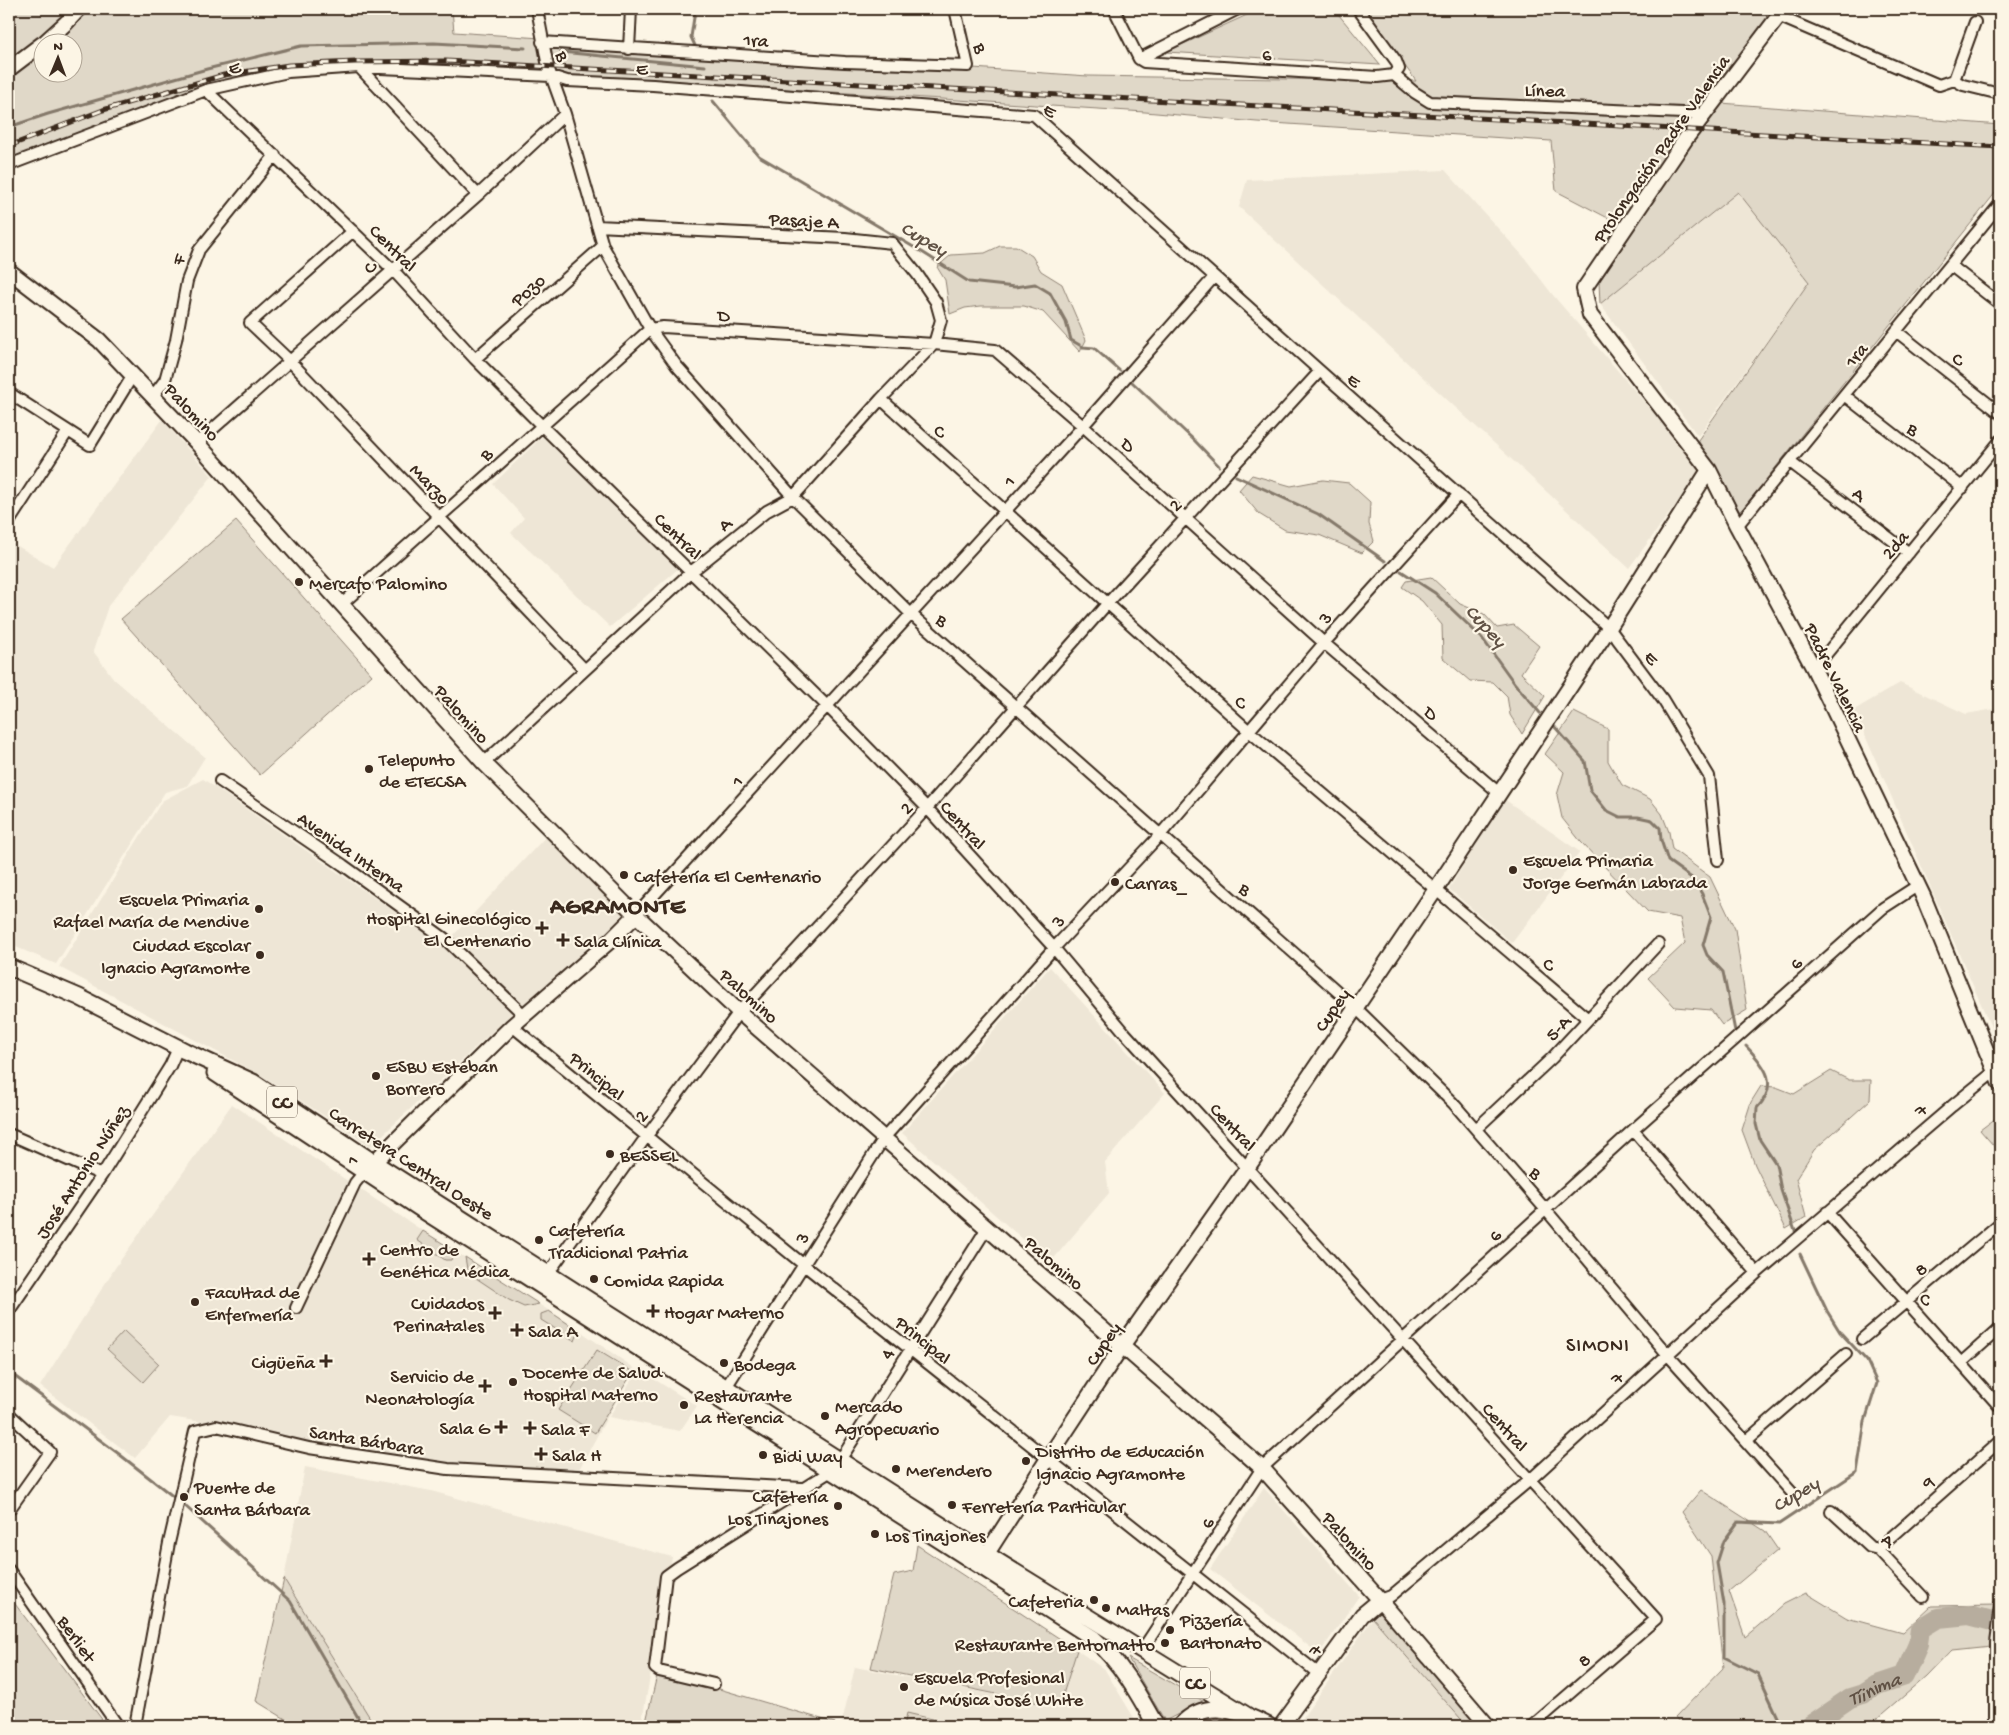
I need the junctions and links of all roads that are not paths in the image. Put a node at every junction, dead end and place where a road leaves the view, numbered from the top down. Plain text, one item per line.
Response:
1 (79, 9) edge
2 (537, 9) edge
3 (631, 9) edge
4 (954, 9) edge
5 (1114, 9) edge
6 (1238, 9) edge
7 (1358, 9) edge
8 (1781, 12) edge
9 (1975, 22) dead end
10 (56, 32) edge
11 (542, 42) junction
12 (629, 49) junction
13 (32, 52) edge
14 (1139, 59) junction
15 (968, 66) joint
16 (359, 68) junction
17 (9, 69) edge
18 (1394, 75) junction
19 (551, 76) junction
20 (1954, 80) junction
21 (206, 90) junction
22 (2000, 94) edge
23 (565, 114) junction
24 (1704, 114) junction
25 (275, 155) junction
26 (9, 165) edge
27 (478, 195) junction
28 (2000, 204) edge
29 (598, 226) junction
30 (353, 231) junction
31 (603, 246) junction
32 (1950, 265) junction
33 (392, 269) junction
34 (9, 271) edge
35 (1214, 276) junction
36 (2000, 304) edge
37 (1590, 315) joint
38 (650, 329) junction
39 (1896, 331) junction
40 (934, 344) junction
41 (476, 359) junction
42 (289, 360) junction
43 (1320, 372) junction
44 (133, 375) junction
45 (9, 393) edge
46 (153, 396) junction
47 (1844, 396) junction
48 (881, 399) junction
49 (2000, 413) edge
50 (1083, 426) junction
51 (543, 427) junction
52 (68, 430) junction
53 (2000, 441) edge
54 (197, 443) junction
55 (1790, 462) junction
56 (1709, 470) junction
57 (1962, 488) junction
58 (1459, 494) junction
59 (793, 497) junction
60 (1692, 499) junction
61 (1727, 505) junction
62 (1005, 511) junction
63 (439, 517) junction
64 (1185, 518) junction
65 (9, 522) edge
66 (1737, 526) junction
67 (1909, 553) junction
68 (691, 572) junction
69 (342, 604) junction
70 (1107, 604) junction
71 (912, 615) junction
72 (1609, 628) junction
73 (1324, 643) junction
74 (584, 669) junction
75 (1814, 669) junction
76 (828, 707) junction
77 (1016, 708) junction
78 (1249, 731) junction
79 (484, 763) junction
80 (220, 781) dead end
81 (1499, 793) junction
82 (927, 808) junction
83 (1160, 835) junction
84 (1718, 860) dead end
85 (1917, 886) junction
86 (1436, 888) junction
87 (636, 915) junction
88 (1658, 944) dead end
89 (1054, 948) junction
90 (9, 967) edge
91 (1355, 1007) junction
92 (739, 1012) junction
93 (525, 1016) junction
94 (1588, 1019) junction
95 (512, 1026) junction
96 (182, 1050) junction
97 (1995, 1071) junction
98 (2000, 1084) edge
99 (1476, 1129) junction
100 (1633, 1130) junction
101 (9, 1134) edge
102 (646, 1137) junction
103 (884, 1138) junction
104 (369, 1167) junction
105 (1248, 1167) junction
106 (102, 1175) junction
107 (1546, 1210) junction
108 (1827, 1212) junction
109 (2000, 1223) edge
110 (987, 1228) junction
111 (804, 1265) junction
112 (1757, 1273) junction
113 (544, 1280) junction
114 (1907, 1301) junction
115 (296, 1308) dead end
116 (9, 1311) edge
117 (2000, 1328) edge
118 (1862, 1339) dead end
119 (1405, 1340) junction
120 (1122, 1346) junction
121 (909, 1350) junction
122 (1846, 1354) dead end
123 (1668, 1356) junction
124 (1961, 1363) junction
125 (722, 1393) junction
126 (2000, 1407) edge
127 (9, 1414) edge
128 (1746, 1441) junction
129 (2000, 1441) edge
130 (1047, 1460) junction
131 (835, 1465) junction
132 (1262, 1468) junction
133 (1530, 1480) junction
134 (802, 1488) junction
135 (1795, 1496) dead end
136 (9, 1510) edge
137 (1831, 1510) dead end
138 (1878, 1549) junction
139 (983, 1560) junction
140 (9, 1570) edge
141 (1194, 1574) junction
142 (1923, 1597) dead end
143 (1380, 1600) junction
144 (1999, 1608) edge
145 (1656, 1619) joint
146 (1142, 1650) junction
147 (1319, 1674) junction
148 (714, 1684) dead end
149 (1248, 1716) junction
150 (1184, 1721) edge
151 (118, 1726) edge
152 (135, 1726) edge
153 (1156, 1726) edge
154 (1168, 1726) edge
155 (1269, 1726) edge
156 (1281, 1726) edge
157 (1488, 1726) edge
158 (1532, 1726) edge
159 (1995, 1726) edge

1 - 10 street
2 - 11 street, B
3 - 12 street
4 - 15 street, B
5 - 14 street
6 - 14 street
7 - 18 street
8 - 20 street
8 - 24 street, Prolongación Padre Valencia
9 - 20 street
11 - 12 street, 1ra
11 - 19 street, B
12 - 15 street, 1ra
13 - 17 street
14 - 18 street, 6
16 - 19 street, E
16 - 21 street, E
16 - 27 street
18 - 24 street, Línea
19 - 23 street, B
19 - 35 street, E
20 - 22 street
21 - 25 street, Central
21 - 26 street, E
23 - 27 street, C
23 - 29 street, B
24 - 37 street, Prolongación Padre Valencia
25 - 30 street, Central
25 - 46 street, F
27 - 33 street, C
28 - 32 street, 1ra
29 - 31 street, B
29 - 40 street, Pasaje A
30 - 33 street, Central
30 - 42 street, Marzo
31 - 38 street, B
31 - 41 street, Pozo
32 - 36 street
32 - 39 street, 1ra
33 - 41 street, Central
33 - 42 street, C
34 - 44 street, Palomino
35 - 43 street, E
35 - 50 street, 1
37 - 56 street, Padre Valencia
38 - 40 street, D
38 - 51 street, B
38 - 59 street, B
39 - 47 street, 1ra
39 - 49 street, C
40 - 48 street, A
40 - 50 street, D
41 - 51 street, Central
42 - 54 street, C
42 - 63 street, Marzo
43 - 58 street, E
43 - 64 street, 2
44 - 46 street, Palomino
44 - 52 street
45 - 52 street
46 - 54 street, Palomino
47 - 55 street, 1ra
47 - 57 street, B
48 - 59 street, A
48 - 62 street, C
50 - 62 street, 1
50 - 64 street, D
51 - 63 street, B
51 - 68 street, Central
52 - 65 street
53 - 57 street, 2da
54 - 69 street, Palomino
55 - 66 street, 1ra
55 - 67 street, A
56 - 60 street, Cupey
56 - 61 street, Padre Valencia
57 - 67 street, 2da
58 - 72 street, E
58 - 73 street, 3
59 - 68 street, A
59 - 71 street, B
60 - 61 street
60 - 72 street, Cupey
61 - 66 street, Padre Valencia
62 - 70 street, C
62 - 71 street, 1
63 - 69 street, B
63 - 74 street, Marzo
64 - 70 street, 2
64 - 73 street, D
66 - 75 street, Padre Valencia
67 - 75 street, 2da
68 - 74 street, A
68 - 76 street, Central
69 - 79 street, Palomino
70 - 77 street, 2
70 - 78 street, C
71 - 76 street, 1
71 - 77 street, B
72 - 81 street, Cupey
72 - 84 street, E
73 - 78 street, 3
73 - 81 street, D
74 - 79 street, A
75 - 85 street, Padre Valencia
76 - 82 street, Central
76 - 87 street, 1
77 - 82 street, 2
77 - 83 street, B
78 - 83 street, 3
78 - 86 street, C
79 - 87 street, Palomino
80 - 93 street, Avenida Interna
81 - 86 street, Cupey
82 - 89 street, Central
82 - 92 street, 2
83 - 89 street, 3
83 - 91 street, B
85 - 97 street, Padre Valencia
85 - 100 street, 6
86 - 91 street, Cupey
86 - 94 street, C
87 - 92 street, Palomino
87 - 93 street, 1
88 - 94 street, 5-A
89 - 103 street, 3
89 - 105 street, Central
90 - 96 main road, Carretera Central Oeste / CC
91 - 99 street, B
91 - 105 street, Cupey
92 - 102 street, 2
92 - 103 street, Palomino
93 - 95 street, 1
94 - 99 street, 5-A
95 - 102 street, Principal
95 - 104 street, 1
96 - 104 main road, Carretera Central Oeste / CC
96 - 106 street, José Antonio Núñez
97 - 98 street, Padre Valencia
97 - 108 street, 7
99 - 107 street, B
100 - 107 street, 6
100 - 112 street
101 - 106 street
102 - 111 street, Principal
102 - 113 street, 2
103 - 110 street, Palomino
103 - 111 street, 3
104 - 113 main road, Carretera Central Oeste / CC
104 - 115 street, 1
105 - 119 street, Central
105 - 120 street, Cupey
106 - 116 street, José Antonio Núñez
107 - 119 street, 6
107 - 123 street, B
108 - 112 street, 7
108 - 114 street, C
109 - 114 street, 8
110 - 120 street, Palomino
110 - 121 street, 4
111 - 121 street, Principal
111 - 125 street, 3
112 - 123 street, 7
113 - 125 main road, Carretera Central Oeste / CC
114 - 118 street, 8
114 - 124 street, C
117 - 124 street
119 - 132 street, 6
119 - 133 street, Central
120 - 130 street, Cupey
120 - 132 street, Palomino
121 - 130 street, Principal
121 - 131 street, 4
122 - 128 street
123 - 128 street, B
123 - 133 street, 7
124 - 126 street, C
125 - 131 main road, Carretera Central Oeste / CC
127 - 136 street
128 - 135 street, B
129 - 138 street, 9
130 - 139 street, Cupey
130 - 141 street, Principal
131 - 134 street
131 - 139 main road, Carretera Central Oeste / CC
132 - 141 street, 6
132 - 143 street, Palomino
133 - 143 street, 7
133 - 145 street, Central
134 - 148 street
134 - 152 street, Santa Bárbara
137 - 138 street, A
138 - 142 street, A
139 - 146 main road, Carretera Central Oeste / CC
139 - 153 main road, Carretera Central Oeste / CC
140 - 151 street, Berliet
141 - 146 street, 6
141 - 147 street, Principal
143 - 147 street, 7
143 - 157 street, Palomino
144 - 159 street
145 - 158 street, 8
146 - 149 main road, Carretera Central Oeste / CC
147 - 156 street, 7
149 - 150 main road, CC
149 - 155 main road, CC
150 - 154 main road

